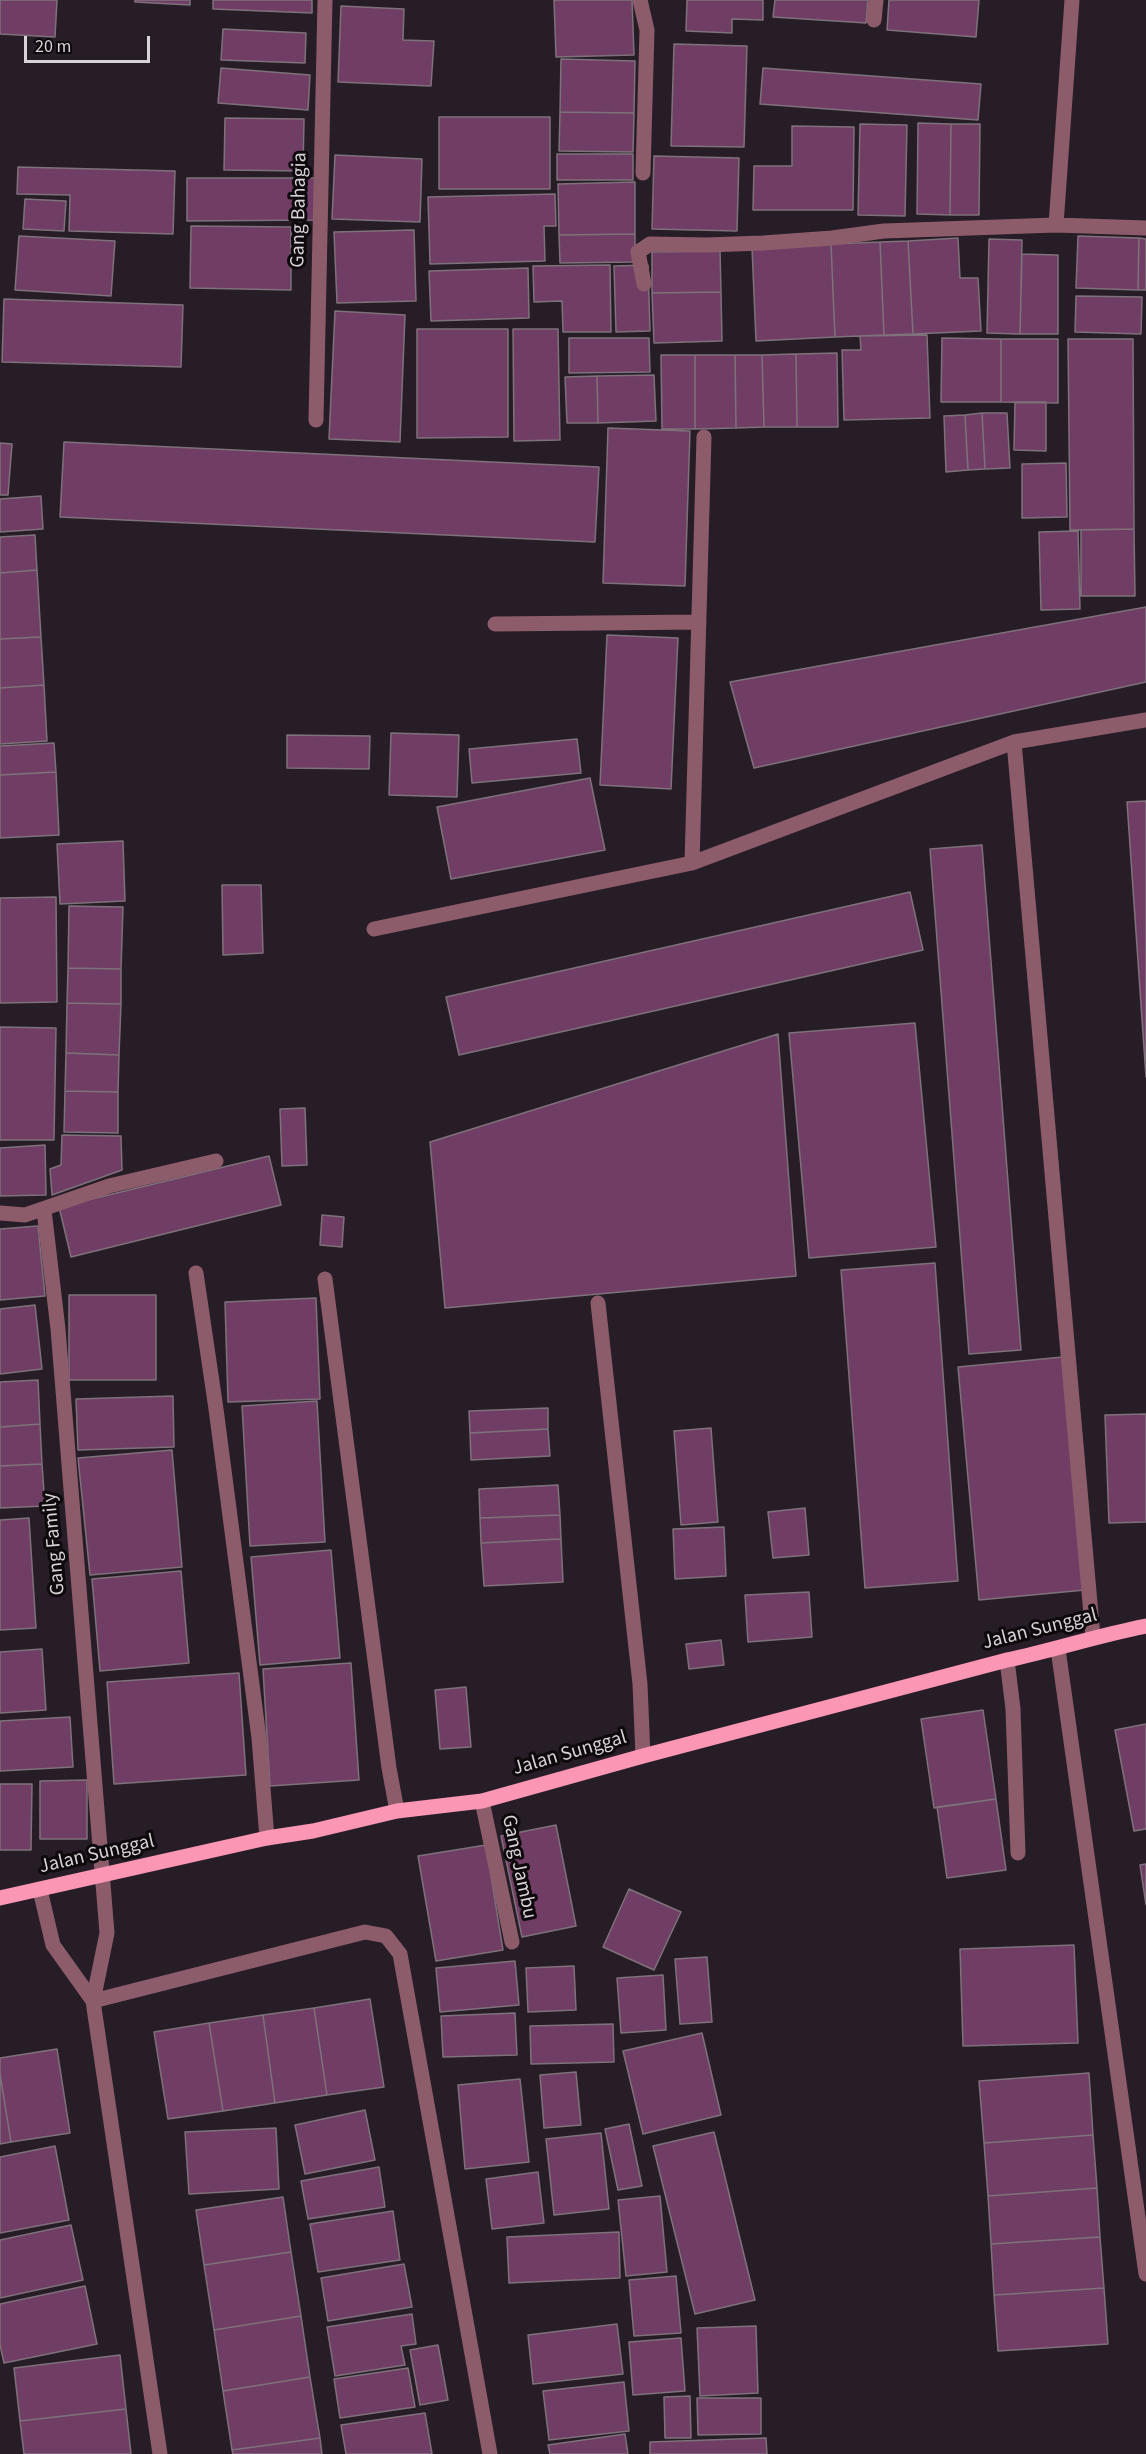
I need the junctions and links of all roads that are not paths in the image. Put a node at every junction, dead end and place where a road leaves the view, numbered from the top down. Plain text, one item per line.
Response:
1 (325, 0) edge
2 (640, 0) edge
3 (876, 0) edge
4 (1072, 0) edge
5 (874, 20) dead end
6 (643, 173) dead end
7 (1056, 225) junction
8 (1146, 228) edge
9 (644, 284) dead end
10 (316, 420) dead end
11 (704, 437) dead end
12 (699, 622) junction
13 (495, 624) dead end
14 (1146, 720) edge
15 (1014, 742) junction
16 (692, 863) junction
17 (374, 929) dead end
18 (216, 1161) dead end
19 (44, 1210) junction
20 (0, 1213) edge
21 (196, 1273) dead end
22 (325, 1279) dead end
23 (598, 1303) dead end
24 (1146, 1626) edge
25 (1094, 1637) junction
26 (1058, 1649) junction
27 (1007, 1660) junction
28 (643, 1756) junction
29 (482, 1801) junction
30 (397, 1811) junction
31 (267, 1838) junction
32 (1018, 1853) dead end
33 (103, 1875) junction
34 (40, 1890) junction
35 (0, 1898) edge
36 (512, 1942) dead end
37 (93, 2001) junction
38 (1146, 2274) edge
39 (160, 2454) edge
40 (489, 2454) edge

1 - 10 street, Gang Bahagia
2 - 6 street
3 - 5 street
4 - 7 street
7 - 8 street
7 - 9 street
11 - 12 street
12 - 13 street
12 - 16 street
14 - 15 street
15 - 16 street
15 - 25 street
16 - 17 street
18 - 19 street
19 - 20 street
19 - 33 street, Gang Family
21 - 31 street
22 - 30 street
23 - 28 street
24 - 25 main road, Jalan Sunggal
25 - 26 main road, Jalan Sunggal
26 - 27 main road, Jalan Sunggal
26 - 38 street
27 - 28 main road, Jalan Sunggal
27 - 32 street
28 - 29 main road, Jalan Sunggal
29 - 30 main road, Jalan Sunggal
29 - 36 street, Gang Jambu
30 - 31 main road, Jalan Sunggal
31 - 33 main road, Jalan Sunggal
33 - 34 main road, Jalan Sunggal
33 - 37 street, Gang Family
34 - 35 main road, Jalan Sunggal
34 - 37 street
37 - 39 street
37 - 40 street

